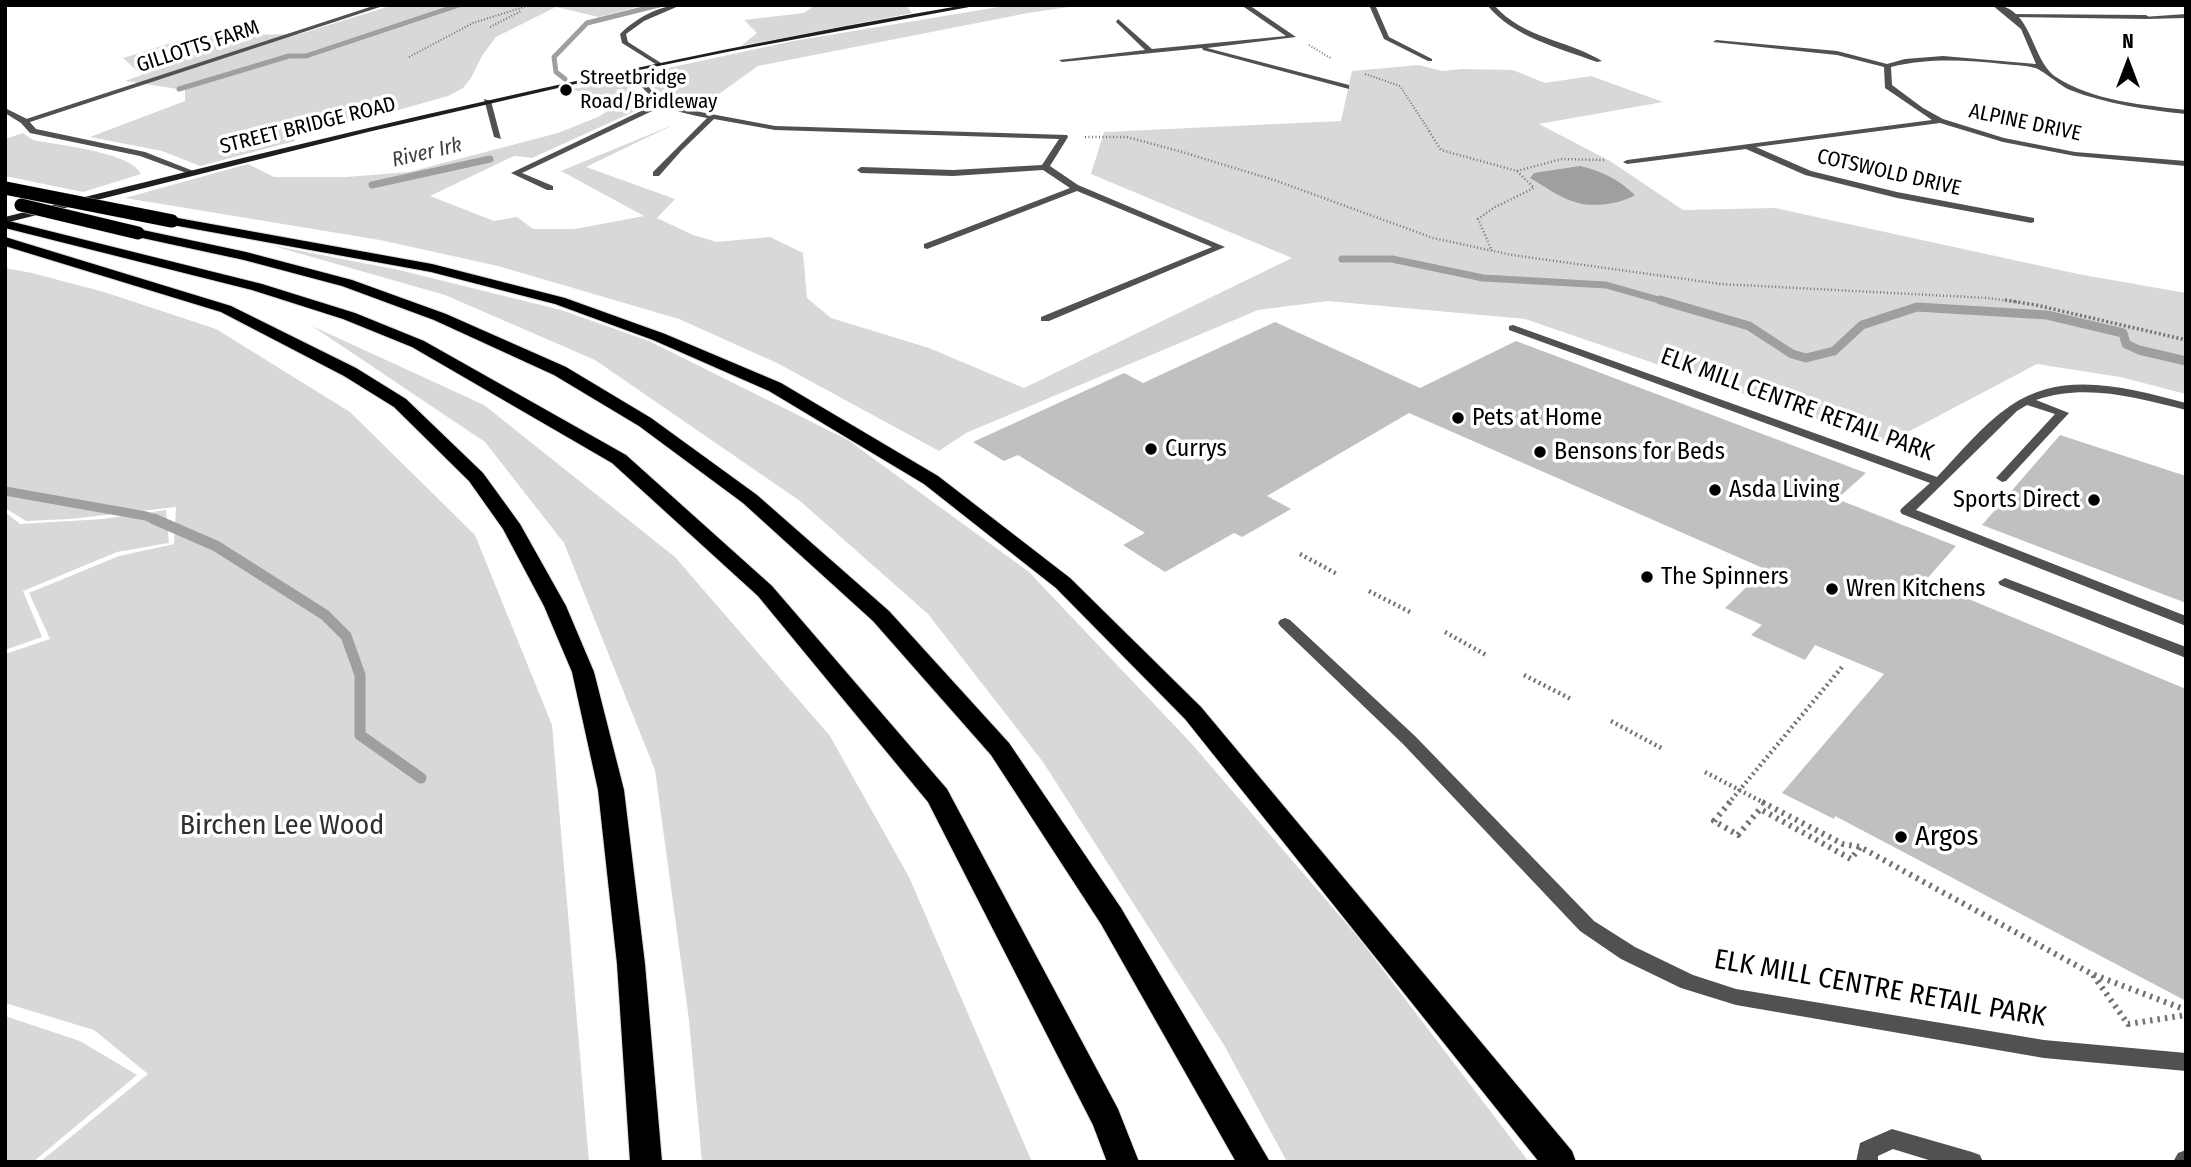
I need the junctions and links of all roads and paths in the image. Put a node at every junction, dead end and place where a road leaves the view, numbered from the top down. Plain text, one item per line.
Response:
1 (383, 5) edge
2 (532, 5) edge
3 (678, 5) edge
4 (977, 5) edge
5 (1244, 5) edge
6 (1380, 5) edge
7 (1490, 5) edge
8 (1995, 5) edge
9 (2012, 15) junction
10 (2186, 16) edge
11 (2147, 17) junction
12 (1118, 21) dead end
13 (490, 27) dead end
14 (2171, 28) dead end
15 (1293, 37) junction
16 (1716, 42) dead end
17 (1198, 47) junction
18 (1150, 51) junction
19 (409, 57) dead end
20 (1062, 60) dead end
21 (1430, 60) dead end
22 (1600, 61) dead end
23 (1340, 63) dead end
24 (659, 64) junction
25 (2040, 65) junction
26 (1888, 66) junction
27 (632, 69) junction
28 (1363, 73) dead end
29 (1346, 87) dead end
30 (487, 101) junction
31 (665, 103) junction
32 (5, 110) edge
33 (2186, 112) edge
34 (712, 117) junction
35 (24, 121) junction
36 (1940, 121) junction
37 (498, 137) dead end
38 (1063, 137) junction
39 (1745, 146) junction
40 (1627, 162) joint
41 (2186, 164) edge
42 (1045, 167) junction
43 (861, 170) dead end
44 (1517, 171) junction
45 (192, 172) junction
46 (656, 174) dead end
47 (5, 188) edge
48 (550, 188) dead end
49 (1077, 188) junction
50 (5, 201) edge
51 (2031, 220) dead end
52 (5, 222) edge
53 (5, 241) edge
54 (927, 246) dead end
55 (1492, 251) junction
56 (1045, 319) dead end
57 (1513, 328) dead end
58 (2186, 340) edge
59 (2026, 401) junction
60 (2186, 407) edge
61 (2002, 478) dead end
62 (1939, 482) junction
63 (1300, 554) dead end
64 (1337, 573) dead end
65 (2006, 582) dead end
66 (1369, 591) dead end
67 (1410, 612) dead end
68 (2186, 621) edge
69 (1285, 624) dead end
70 (1445, 632) dead end
71 (2186, 653) edge
72 (1486, 655) dead end
73 (1842, 667) dead end
74 (1524, 675) dead end
75 (1571, 699) dead end
76 (1611, 721) dead end
77 (1663, 749) dead end
78 (1705, 772) dead end
79 (1740, 790) junction
80 (1860, 847) junction
81 (2092, 974) junction
82 (2186, 1013) edge
83 (2186, 1062) edge
84 (646, 1162) edge
85 (1123, 1162) edge
86 (1254, 1162) edge
87 (1560, 1162) edge
88 (1867, 1162) edge
89 (1972, 1162) edge

1 - 35 street, GILLOTTS FARM
2 - 13 path
2 - 19 path
3 - 24 street
4 - 24 main road, STREET BRIDGE ROAD
5 - 15 street
6 - 21 street
7 - 22 street
8 - 9 street
9 - 11 street
9 - 25 street
10 - 11 street
11 - 14 street
12 - 18 street
15 - 17 street
15 - 23 path
16 - 26 street
17 - 18 street
17 - 29 street
18 - 20 street
24 - 27 main road, STREET BRIDGE ROAD
25 - 26 street
25 - 33 street
26 - 36 street, ALPINE DRIVE
27 - 30 main road, STREET BRIDGE ROAD
27 - 31 street
28 - 44 path
30 - 37 street
30 - 45 main road, STREET BRIDGE ROAD
31 - 34 street
31 - 48 street
32 - 35 street
34 - 38 street
34 - 46 street
35 - 45 street
36 - 39 street, COTSWOLD DRIVE
36 - 41 street, ALPINE DRIVE
38 - 42 street
38 - 55 path
39 - 40 street, COTSWOLD DRIVE
39 - 51 street, COTSWOLD DRIVE
40 - 44 path
42 - 43 street
42 - 49 street
44 - 55 path
45 - 52 main road, STREET BRIDGE ROAD
47 - 87 highway, bridge
49 - 54 street
49 - 56 street
50 - 86 highway, bridge
52 - 85 highway
53 - 84 highway
55 - 58 path
57 - 62 street, ELK MILL CENTRE RETAIL PARK
59 - 60 street
59 - 61 street
59 - 62 street
62 - 68 street, ELK MILL CENTRE RETAIL PARK
63 - 64 path
65 - 71 street
66 - 67 path
69 - 83 street, ELK MILL CENTRE RETAIL PARK
70 - 72 path
73 - 79 path
74 - 75 path
76 - 77 path
78 - 79 path
79 - 80 path
79 - 80 path
80 - 81 path
81 - 82 path
81 - 82 path
88 - 89 street

